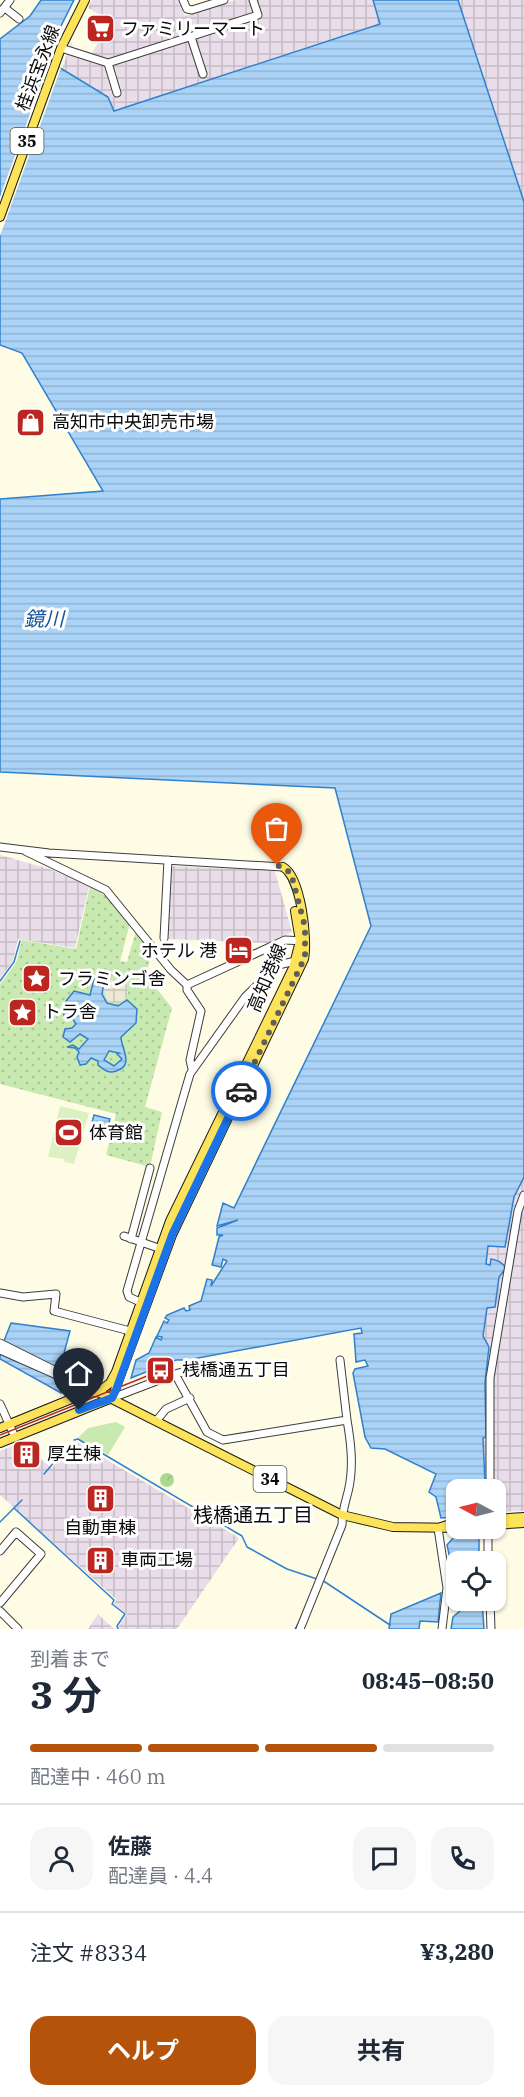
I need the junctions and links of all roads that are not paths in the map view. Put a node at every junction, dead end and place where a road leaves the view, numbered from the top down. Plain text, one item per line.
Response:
1 (10, 0) edge
2 (85, 0) edge
3 (183, 0) edge
4 (224, 0) edge
5 (253, 0) edge
6 (2, 10) edge
7 (19, 19) dead end
8 (191, 37) junction
9 (61, 48) junction
10 (108, 63) junction
11 (203, 74) dead end
12 (117, 93) dead end
13 (0, 217) edge
14 (0, 847) edge
15 (25, 851) junction
16 (168, 860) junction
17 (283, 867) joint
18 (164, 938) dead end
19 (303, 941) junction
20 (300, 960) junction
21 (187, 985) junction
22 (192, 1069) junction
23 (150, 1168) dead end
24 (524, 1195) edge
25 (141, 1242) junction
26 (162, 1249) junction
27 (0, 1293) edge
28 (140, 1302) junction
29 (130, 1331) junction
30 (1, 1346) edge
31 (340, 1360) dead end
32 (199, 1367) dead end
33 (59, 1374) junction
34 (173, 1374) junction
35 (68, 1381) junction
36 (98, 1392) junction
37 (112, 1398) junction
38 (190, 1398) junction
39 (67, 1401) junction
40 (0, 1404) edge
41 (157, 1420) junction
42 (347, 1420) junction
43 (10, 1424) junction
44 (0, 1428) edge
45 (15, 1437) junction
46 (218, 1439) junction
47 (0, 1443) edge
48 (214, 1450) junction
49 (490, 1479) edge
50 (342, 1515) junction
51 (524, 1517) edge
52 (506, 1518) edge
53 (524, 1523) edge
54 (506, 1524) edge
55 (446, 1527) edge
56 (438, 1528) junction
57 (0, 1551) edge
58 (0, 1603) edge
59 (0, 1611) edge
60 (490, 1611) edge
61 (18, 1629) edge
62 (300, 1629) edge
63 (442, 1629) edge
64 (491, 1629) edge

1 - 6 street
2 - 9 main road, 桂浜宝永線 / 35
3 - 4 street
5 - 8 street
6 - 7 street
8 - 10 street
8 - 11 street
9 - 10 street
9 - 13 main road, 桂浜宝永線 / 35
10 - 12 street
14 - 15 street
15 - 16 street
15 - 21 street
16 - 17 street
16 - 18 street
17 - 19 main road, 高知港線
19 - 20 main road, 高知港線
19 - 21 street
20 - 22 street
20 - 26 main road, 高知港線
21 - 22 street
22 - 25 street
23 - 25 street
24 - 49 street
25 - 26 street
25 - 28 street
26 - 28 main road, 高知港線
26 - 37 main road, 高知港線
27 - 29 street
28 - 29 main road, 高知港線
29 - 36 main road, 高知港線
30 - 33 street
31 - 42 street
32 - 34 street
33 - 35 street
33 - 36 street
34 - 37 street
34 - 38 street
35 - 36 street
35 - 39 street
36 - 37 main road, 34
36 - 39 main road
37 - 41 main road, 34
37 - 45 main road
38 - 41 street
38 - 46 street
39 - 43 main road
40 - 43 street
41 - 48 main road, 34
42 - 46 street
42 - 50 street
43 - 44 main road
43 - 45 street
45 - 47 main road
46 - 48 street
48 - 50 main road, 34
50 - 56 main road, 34
50 - 62 street
51 - 52 main road
53 - 54 main road
55 - 56 main road, 34
56 - 63 street
57 - 58 street
59 - 61 street
60 - 64 street

